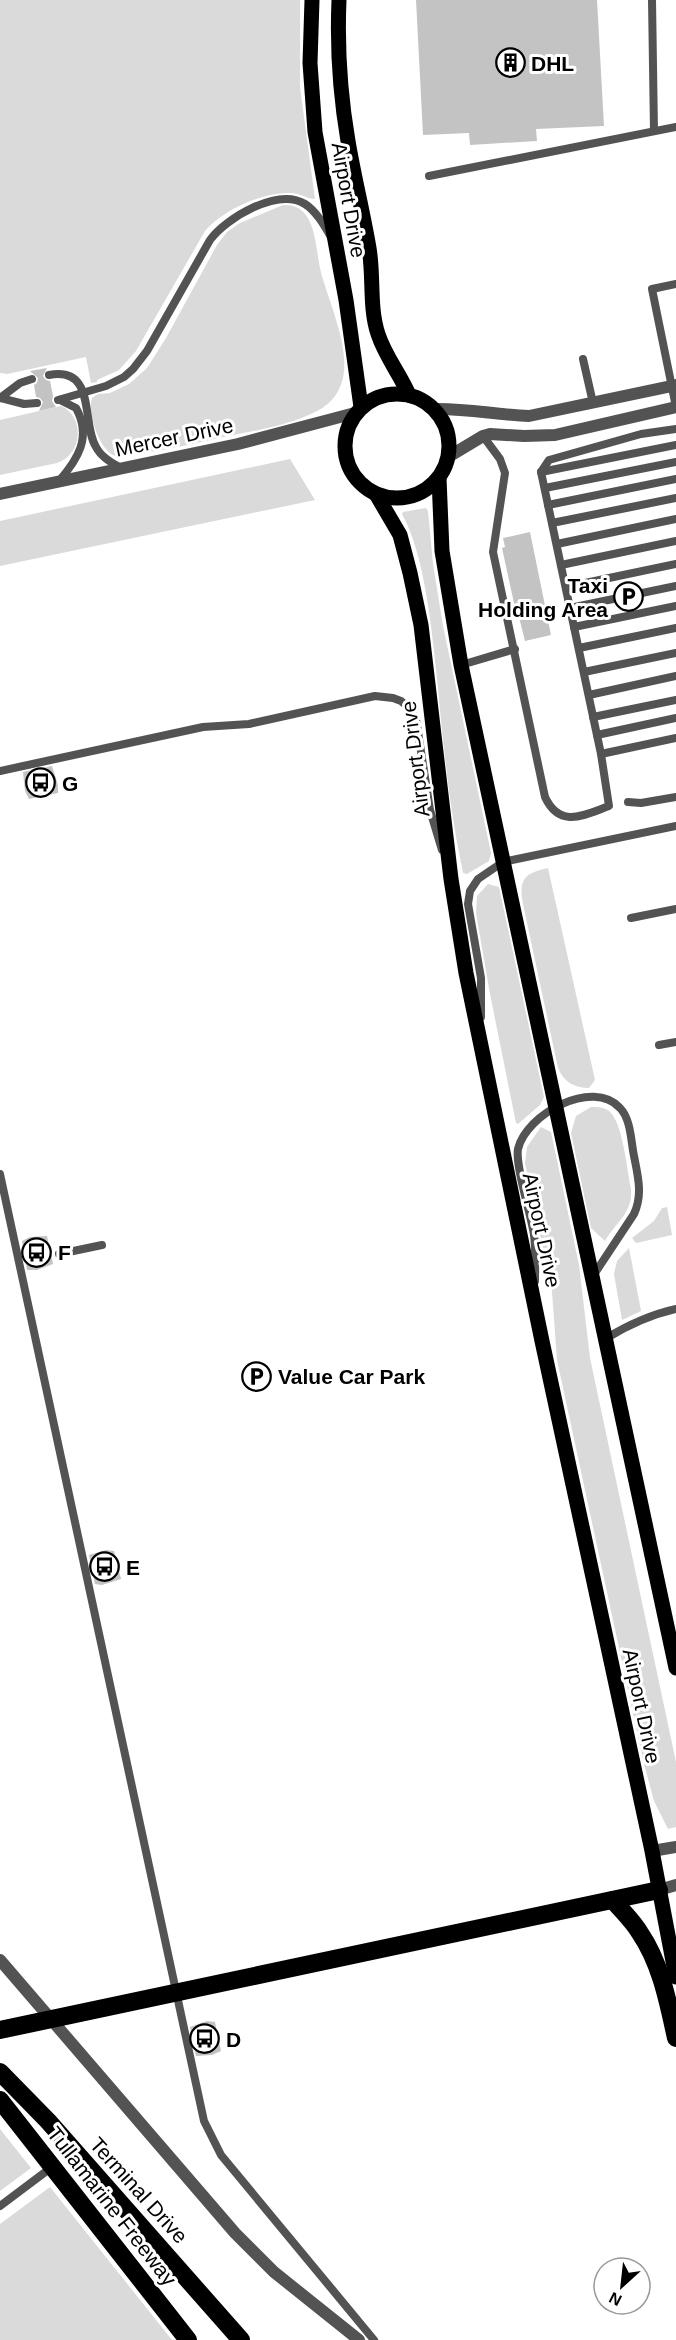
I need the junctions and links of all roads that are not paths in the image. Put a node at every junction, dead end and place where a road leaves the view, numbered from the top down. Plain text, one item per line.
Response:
1 (312, 0) edge
2 (339, 0) edge
3 (652, 0) edge
4 (676, 127) edge
5 (654, 131) junction
6 (429, 177) dead end
7 (336, 245) junction
8 (676, 284) edge
9 (583, 359) dead end
10 (49, 375) dead end
11 (32, 379) dead end
12 (674, 386) edge
13 (84, 392) junction
14 (409, 395) junction
15 (38, 403) dead end
16 (593, 403) junction
17 (676, 407) edge
18 (434, 409) junction
19 (358, 410) junction
20 (676, 429) edge
21 (483, 436) junction
22 (676, 445) edge
23 (448, 457) junction
24 (676, 462) edge
25 (121, 468) junction
26 (541, 472) junction
27 (439, 478) junction
28 (676, 479) edge
29 (58, 482) junction
30 (545, 488) junction
31 (0, 494) edge
32 (376, 494) junction
33 (676, 498) edge
34 (548, 505) junction
35 (676, 519) edge
36 (552, 523) junction
37 (676, 541) edge
38 (557, 544) junction
39 (676, 564) edge
40 (561, 566) junction
41 (676, 586) edge
42 (566, 587) junction
43 (676, 606) edge
44 (570, 608) junction
45 (574, 627) junction
46 (676, 628) edge
47 (579, 648) junction
48 (515, 649) junction
49 (676, 653) edge
50 (461, 665) junction
51 (584, 672) junction
52 (676, 676) edge
53 (589, 694) junction
54 (676, 700) edge
55 (593, 717) junction
56 (676, 718) edge
57 (597, 735) junction
58 (676, 738) edge
59 (601, 753) junction
60 (0, 771) edge
61 (676, 797) edge
62 (628, 802) dead end
63 (676, 826) edge
64 (503, 862) junction
65 (451, 879) junction
66 (676, 909) edge
67 (631, 918) dead end
68 (676, 1042) edge
69 (659, 1045) dead end
70 (481, 1048) junction
71 (555, 1106) junction
72 (0, 1174) edge
73 (102, 1245) dead end
74 (59, 1254) dead end
75 (593, 1276) junction
76 (536, 1305) junction
77 (676, 1309) edge
78 (605, 1339) junction
79 (676, 1668) edge
80 (676, 1847) edge
81 (652, 1851) junction
82 (667, 1887) edge
83 (614, 1900) junction
84 (0, 1960) edge
85 (676, 1977) edge
86 (0, 2030) edge
87 (676, 2038) edge
88 (0, 2072) edge
89 (0, 2100) edge
90 (52, 2166) junction
91 (0, 2206) edge
92 (188, 2340) edge
93 (241, 2340) edge
94 (359, 2340) edge
95 (374, 2340) edge

1 - 7 main road, Airport Drive
2 - 14 main road, Airport Drive
3 - 5 lane
4 - 5 lane
5 - 6 lane
7 - 13 lane
7 - 19 main road, Airport Drive
8 - 12 lane
9 - 16 lane
10 - 13 lane
11 - 15 lane
12 - 16 street
12 - 17 lane
13 - 25 lane
13 - 29 lane
14 - 18 main road
14 - 19 main road
16 - 18 street
17 - 21 street
18 - 23 main road
19 - 25 street, Mercer Drive
19 - 32 main road
20 - 26 lane
21 - 23 street
21 - 48 lane
22 - 26 lane
23 - 27 main road
24 - 30 lane
25 - 29 street, Mercer Drive
26 - 30 lane
27 - 32 main road
27 - 50 main road, Airport Drive
28 - 34 lane
29 - 31 street, Mercer Drive
30 - 34 lane
32 - 65 main road, Airport Drive
33 - 36 lane
34 - 36 lane
35 - 38 lane
36 - 38 lane
37 - 40 lane
38 - 40 lane
39 - 42 lane
40 - 42 lane
41 - 44 lane
42 - 44 lane
43 - 45 lane
44 - 45 lane
45 - 47 lane
46 - 47 lane
47 - 51 lane
48 - 50 lane
48 - 59 lane
49 - 51 lane
50 - 64 main road, Airport Drive
51 - 53 lane
52 - 53 lane
53 - 55 lane
54 - 55 lane
55 - 57 lane
56 - 57 lane
57 - 59 lane
58 - 59 lane
60 - 65 lane
61 - 62 lane
63 - 64 lane
64 - 70 lane
64 - 71 main road, Airport Drive
65 - 70 main road, Airport Drive
66 - 67 lane
68 - 69 lane
70 - 76 main road, Airport Drive
71 - 75 main road, Airport Drive
71 - 75 lane
71 - 76 lane
72 - 95 lane
73 - 74 lane
75 - 78 main road, Airport Drive
76 - 81 main road, Airport Drive
77 - 78 lane
78 - 79 main road, Airport Drive
80 - 81 street
81 - 82 main road, Airport Drive
82 - 83 highway
82 - 85 main road, Airport Drive
83 - 86 highway
83 - 87 highway
84 - 94 street
88 - 93 highway, Terminal Drive
89 - 90 highway, Tullamarine Freeway
90 - 91 lane
90 - 92 highway, Tullamarine Freeway

